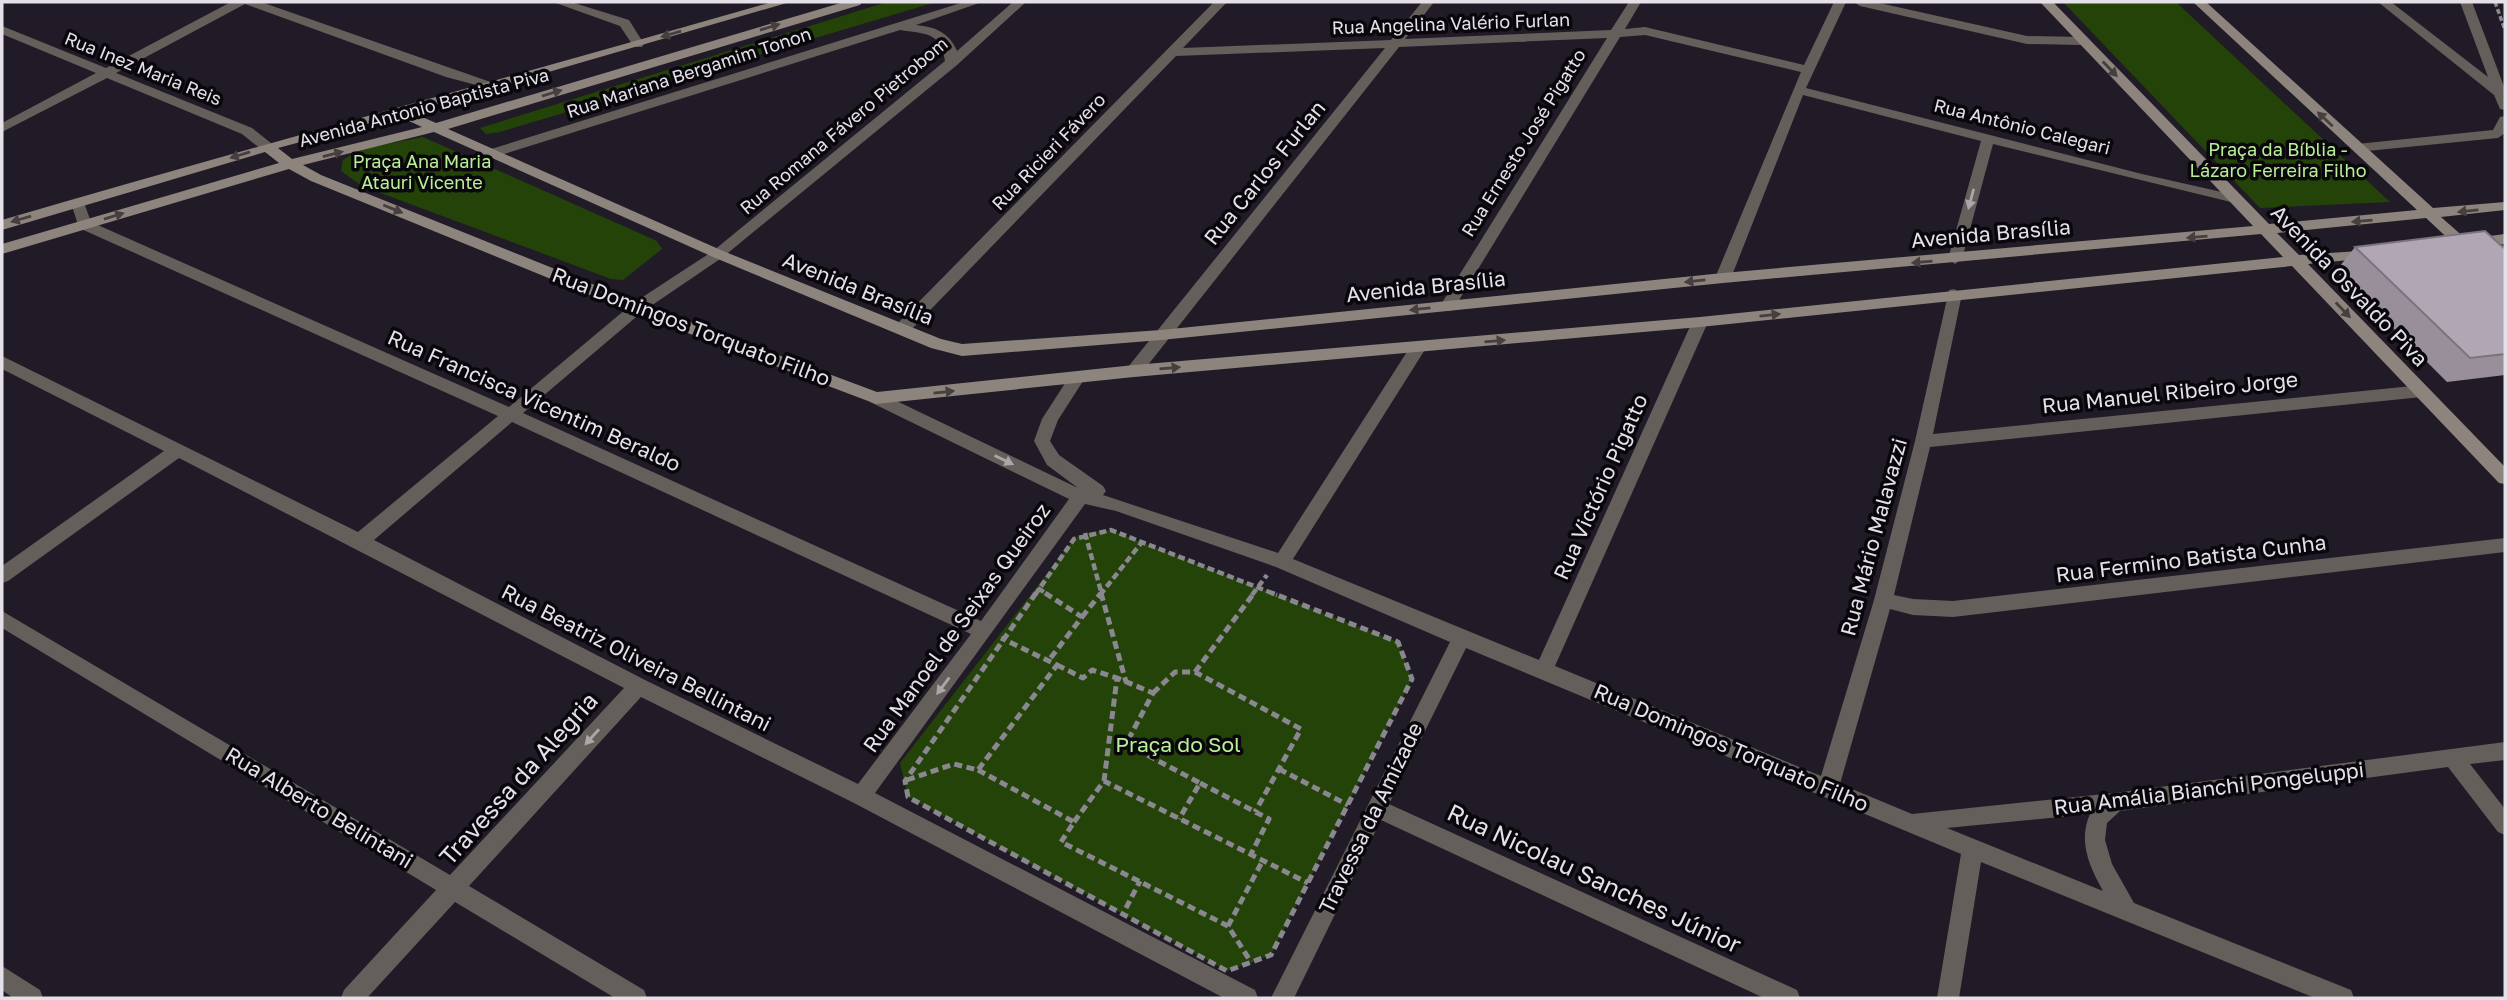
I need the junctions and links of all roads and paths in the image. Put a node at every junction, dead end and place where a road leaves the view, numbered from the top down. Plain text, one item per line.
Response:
1 (240, 2) edge
2 (250, 2) edge
3 (559, 2) edge
4 (784, 2) edge
5 (856, 2) edge
6 (976, 2) edge
7 (1020, 2) edge
8 (1222, 2) edge
9 (1429, 2) edge
10 (1635, 2) edge
11 (1840, 2) edge
12 (1860, 2) edge
13 (2046, 2) edge
14 (2199, 2) edge
15 (2384, 2) edge
16 (2466, 2) edge
17 (2494, 2) edge
18 (896, 26) junction
19 (2, 30) edge
20 (2505, 30) edge
21 (1616, 34) junction
22 (2083, 41) junction
23 (1396, 43) junction
24 (638, 44) junction
25 (1174, 52) junction
26 (952, 62) junction
27 (1808, 70) junction
28 (106, 73) junction
29 (495, 86) junction
30 (1799, 90) junction
31 (2503, 100) edge
32 (397, 111) junction
33 (2505, 120) edge
34 (2, 128) edge
35 (435, 128) junction
36 (1987, 139) junction
37 (267, 147) junction
38 (2357, 148) junction
39 (493, 153) junction
40 (290, 164) junction
41 (2235, 199) junction
42 (78, 203) junction
43 (2505, 206) edge
44 (2430, 215) junction
45 (2, 225) edge
46 (84, 225) junction
47 (2265, 230) junction
48 (2505, 239) edge
49 (2462, 244) junction
50 (2441, 246) edge
51 (2, 249) edge
52 (2392, 251) edge
53 (718, 254) junction
54 (1955, 259) junction
55 (2295, 261) junction
56 (1723, 278) junction
57 (2505, 283) edge
58 (1954, 294) junction
59 (1448, 306) junction
60 (636, 308) junction
61 (1700, 322) junction
62 (902, 329) junction
63 (1161, 335) junction
64 (1418, 348) junction
65 (2, 362) edge
66 (1134, 371) junction
67 (1077, 378) junction
68 (2422, 391) junction
69 (876, 398) junction
70 (510, 414) junction
71 (1923, 441) junction
72 (176, 451) junction
73 (2505, 478) edge
74 (1085, 491) junction
75 (1085, 535) junction
76 (360, 541) junction
77 (1142, 542) junction
78 (2505, 545) edge
79 (1279, 561) junction
80 (2, 576) edge
81 (1038, 588) junction
82 (1259, 588) junction
83 (1101, 592) junction
84 (1883, 600) junction
85 (1082, 617) junction
86 (2, 619) edge
87 (985, 631) junction
88 (1461, 638) junction
89 (1004, 639) junction
90 (1049, 660) junction
91 (1057, 665) junction
92 (1544, 670) junction
93 (1195, 672) junction
94 (1117, 678) junction
95 (1126, 682) junction
96 (638, 686) junction
97 (1153, 693) junction
98 (2505, 751) edge
99 (2454, 759) junction
100 (1279, 769) junction
101 (978, 770) junction
102 (905, 781) junction
103 (1104, 781) junction
104 (1200, 783) junction
105 (1828, 789) junction
106 (861, 796) junction
107 (2115, 802) junction
108 (1348, 805) junction
109 (1376, 808) junction
110 (1255, 812) junction
111 (1179, 819) junction
112 (1074, 822) junction
113 (1912, 823) junction
114 (2505, 825) edge
115 (1973, 849) junction
116 (1251, 854) junction
117 (1263, 860) junction
118 (1140, 881) junction
119 (1308, 883) dead end
120 (455, 888) junction
121 (2126, 910) junction
122 (1123, 914) junction
123 (1228, 926) junction
124 (1251, 962) junction
125 (2, 977) edge
126 (32, 998) edge
127 (352, 998) edge
128 (636, 998) edge
129 (1247, 998) edge
130 (1282, 998) edge
131 (1789, 998) edge
132 (1948, 998) edge
133 (2343, 998) edge

1 - 28 street
2 - 29 street
3 - 24 street
4 -> 24 main road, Avenida Antonio Baptista Piva
35 -> 5 main road, Avenida Antonio Baptista Piva
6 - 18 street, Rua Mariana Bergamim Tonon
7 - 26 street, Rua Romana Fávero Pietrobom
8 - 25 street, Rua Ricieri Fávero
9 - 23 street, Rua Carlos Furlan
10 - 21 street, Rua Ernesto José Pigatto
11 - 27 street
12 - 22 street
13 - 22 main road, Avenida Osvaldo Piva
38 -> 14 main road
15 - 31 street
16 - 31 street
17 - 20 path
18 - 26 street, Rua Mariana Bergamim Tonon
18 - 39 street, Rua Mariana Bergamim Tonon
19 - 28 street, Rua Inez Maria Reis
21 - 23 street, Rua Angelina Valério Furlan
21 - 27 street, Rua Angelina Valério Furlan
21 - 59 street, Rua Ernesto José Pigatto
22 -> 41 main road, Avenida Osvaldo Piva
23 - 25 street, Rua Angelina Valério Furlan
23 - 63 street, Rua Carlos Furlan
24 - 29 main road, Avenida Antonio Baptista Piva
25 - 62 street, Rua Ricieri Fávero
26 - 53 street, Rua Romana Fávero Pietrobom
27 - 30 street
28 - 34 street
28 - 37 street, Rua Inez Maria Reis
29 - 32 main road, Avenida Antonio Baptista Piva
30 - 36 street, Rua Antônio Calegari
30 - 56 street
32 - 35 main road, Avenida Brasília
32 - 37 main road, Avenida Antonio Baptista Piva
33 - 38 street
35 - 39 main road, Avenida Brasília
40 -> 35 main road, Avenida Antonio Baptista Piva
36 - 41 street, Rua Antônio Calegari
36 -> 54 street
37 - 40 main road, Rua Domingos Torquato Filho
37 -> 42 main road, Avenida Antonio Baptista Piva
38 - 44 main road
39 - 53 main road, Avenida Brasília
46 -> 40 main road, Avenida Antonio Baptista Piva
40 -> 60 main road, Rua Domingos Torquato Filho
41 - 47 main road, Avenida Osvaldo Piva
42 -> 45 main road, Avenida Antonio Baptista Piva
42 - 46 street
43 -> 44 main road, Avenida Brasília
44 -> 47 main road, Avenida Brasília
44 - 49 main road
46 - 51 main road, Avenida Antonio Baptista Piva
46 - 70 street, Rua Francisca Vicentim Beraldo
47 -> 54 main road, Avenida Brasília
47 - 55 main road, Avenida Osvaldo Piva
48 - 49 main road
49 - 50 main road
49 - 57 main road
52 - 55 main road
53 - 60 street, Rua Romana Fávero Pietrobom
53 - 62 main road, Avenida Brasília
54 -> 56 main road, Avenida Brasília
55 - 58 main road
55 -> 68 main road, Avenida Osvaldo Piva
56 -> 59 main road, Avenida Brasília
61 -> 58 main road
58 - 71 street, Rua Mário Malavazzi
59 -> 63 main road, Avenida Brasília
60 - 69 main road, Rua Domingos Torquato Filho
60 - 70 street, Rua Romana Fávero Pietrobom
64 -> 61 main road
61 - 92 street, Rua Victório Pigatto
62 - 63 main road, Avenida Brasília
63 - 66 street, Rua Carlos Furlan
66 -> 64 main road
64 - 79 street
65 - 72 street, Rua Beatriz Oliveira Bellintani
66 - 67 main road
69 -> 67 main road
67 - 74 street, Rua Domingos Torquato Filho
68 - 71 street, Rua Manuel Ribeiro Jorge
68 - 73 main road, Avenida Osvaldo Piva
69 -> 74 street, Rua Domingos Torquato Filho
70 - 76 street, Rua Romana Fávero Pietrobom
70 - 87 street, Rua Francisca Vicentim Beraldo
71 - 84 street, Rua Mário Malavazzi
72 - 76 street, Rua Beatriz Oliveira Bellintani
72 - 80 street
74 - 79 street, Rua Domingos Torquato Filho
74 - 87 street, Rua Manoel de Seixas Queiroz
75 - 77 path
75 - 81 path
75 - 83 path
76 - 96 street, Rua Beatriz Oliveira Bellintani
77 - 82 path
77 - 83 path
78 - 84 street, Rua Fermino Batista Cunha
79 - 82 path
79 - 88 street, Rua Domingos Torquato Filho
81 - 85 path
81 - 89 path
82 - 93 path
82 - 108 path
83 - 85 path
83 - 95 path
84 - 105 street, Rua Mário Malavazzi
85 - 90 path
86 - 120 street, Rua Alberto Belintani
87 - 89 path
87 -> 106 street, Rua Manoel de Seixas Queiroz
88 - 92 street, Rua Domingos Torquato Filho
88 - 109 street, Travessa da Amizade
89 - 90 path
89 - 102 path
90 - 91 path
91 - 94 path
91 - 101 path
92 - 105 street, Rua Domingos Torquato Filho
93 - 97 path
93 - 100 path
94 - 95 path
94 - 103 path
95 - 97 path
96 - 106 street, Rua Beatriz Oliveira Bellintani
96 -> 120 street, Travessa da Alegria
97 - 104 path
98 - 99 street, Rua Amália Bianchi Pongeluppi
99 - 107 street, Rua Amália Bianchi Pongeluppi
99 - 114 street
100 - 108 path
100 - 110 path
101 - 102 path
101 - 112 path
102 - 122 path
103 - 111 path
103 - 112 path
104 - 110 path
104 - 111 path
105 - 113 street, Rua Domingos Torquato Filho
106 - 129 street, Rua Beatriz Oliveira Bellintani
107 - 113 street, Rua Amália Bianchi Pongeluppi
107 - 121 street
108 - 124 path
109 - 130 street, Travessa da Amizade
109 - 131 street, Rua Nicolau Sanches Júnior
110 - 116 path
111 - 116 path
112 - 118 path
113 - 115 street, Rua Domingos Torquato Filho
115 - 121 street, Rua Domingos Torquato Filho
115 - 132 street
116 - 117 path
117 - 119 path
117 - 123 path
118 - 122 path
118 - 123 path
120 - 127 street, Travessa da Alegria
120 - 128 street, Rua Alberto Belintani
121 - 133 street, Rua Domingos Torquato Filho
122 - 124 path
123 - 124 path
125 - 126 street

